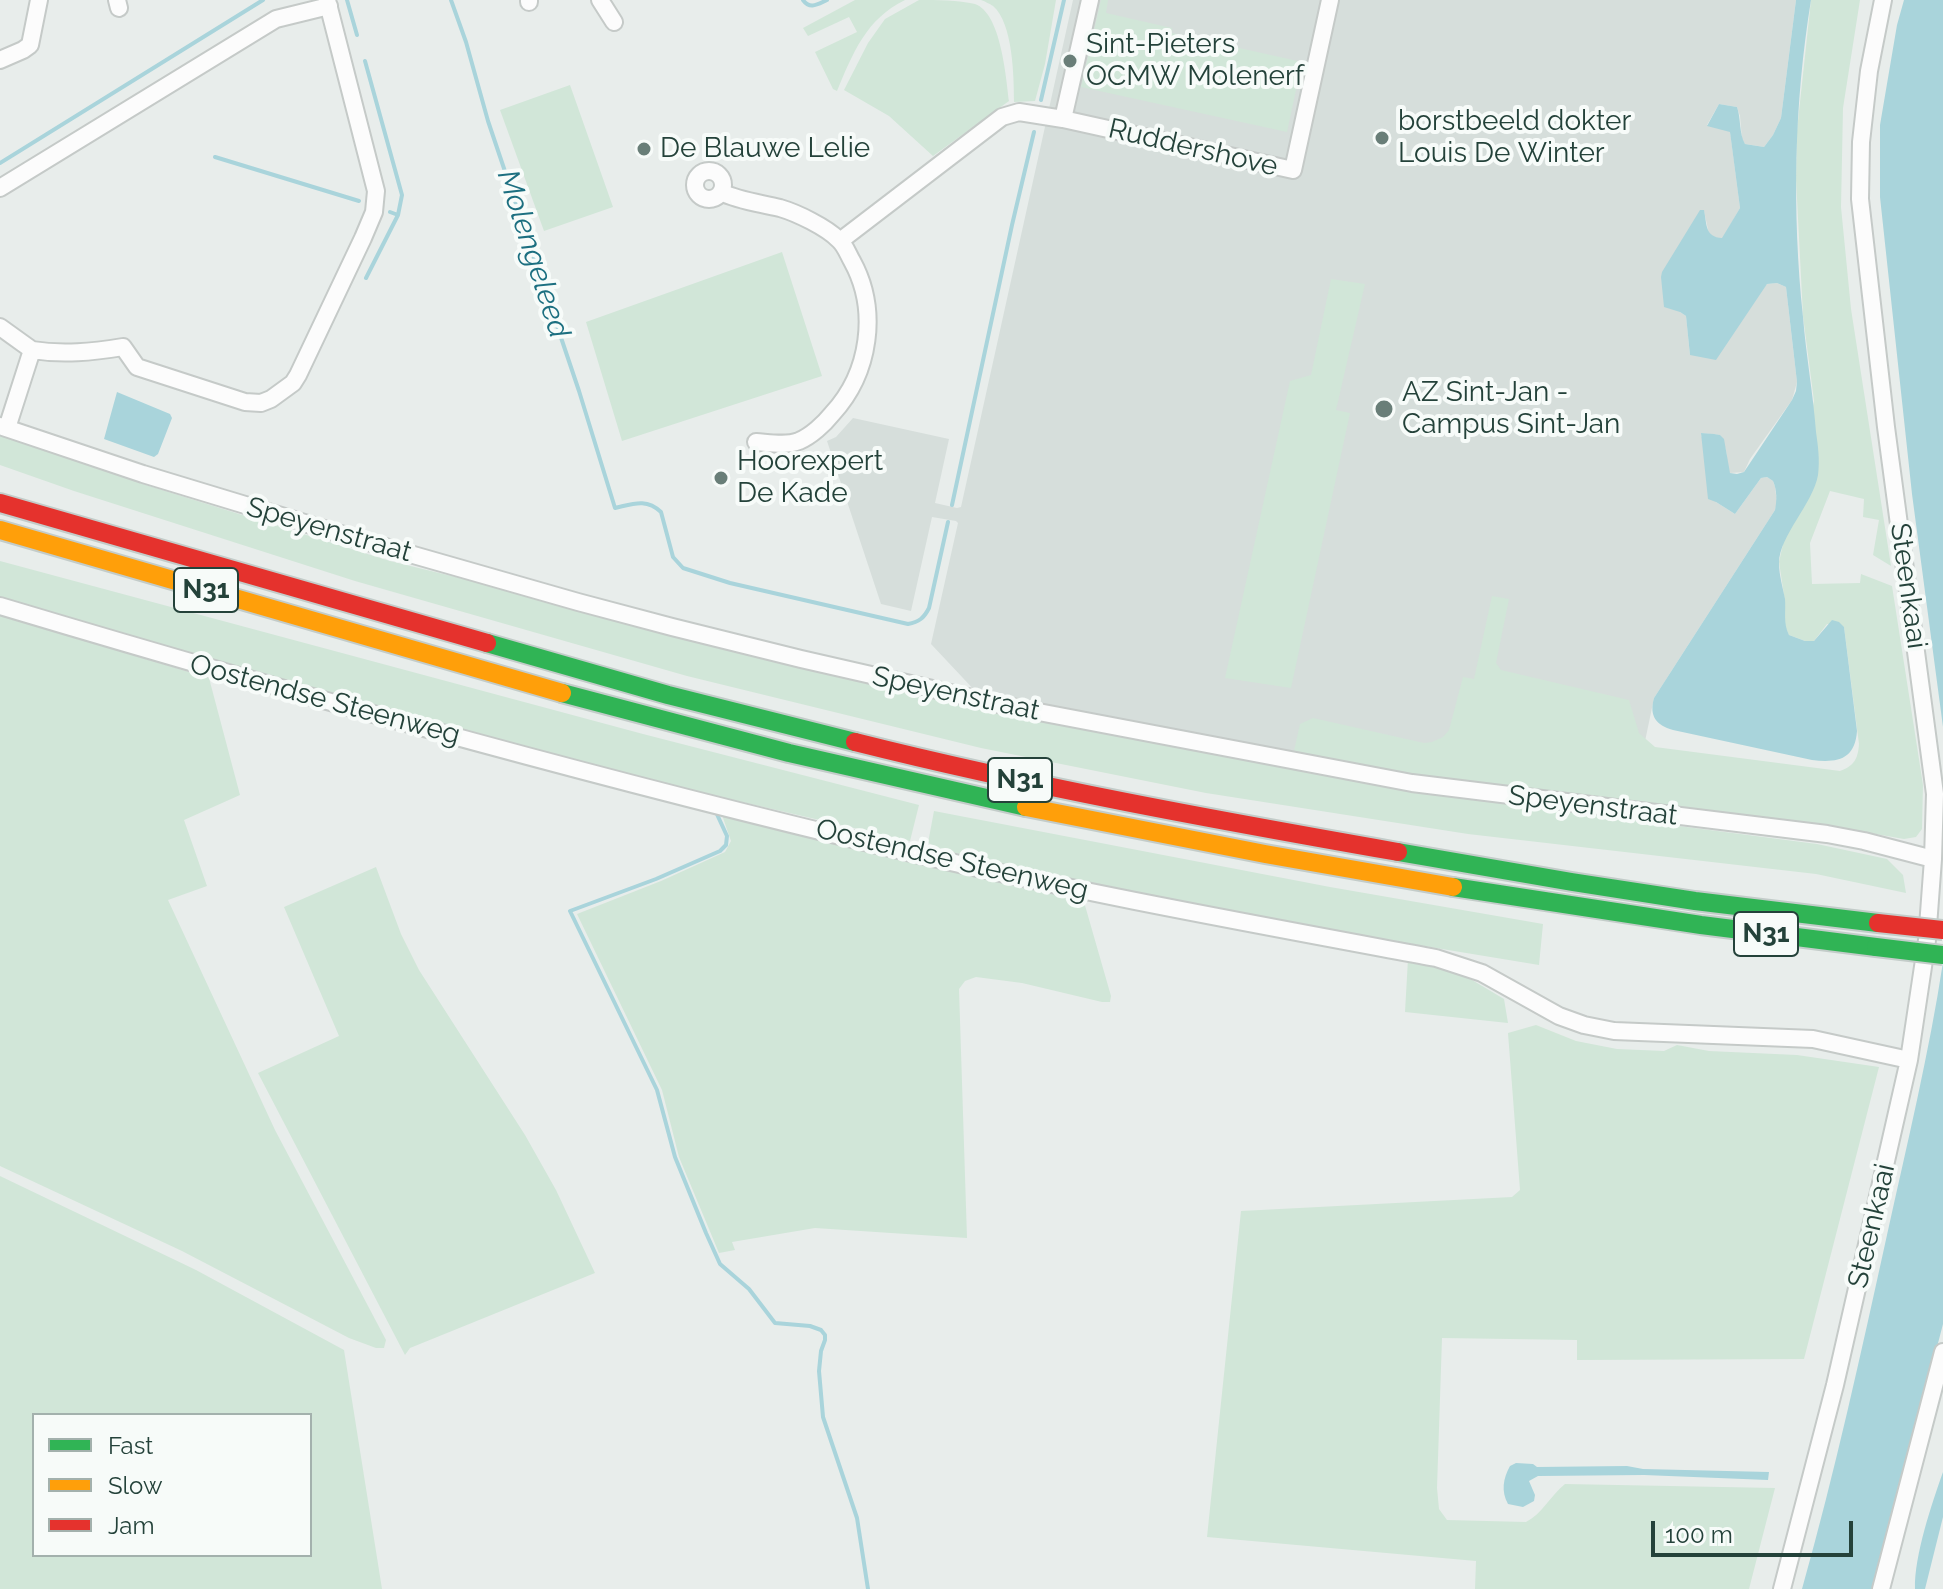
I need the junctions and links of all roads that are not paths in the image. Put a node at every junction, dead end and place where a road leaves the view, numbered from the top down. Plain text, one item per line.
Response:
1 (39, 0) edge
2 (600, 0) edge
3 (1090, 0) edge
4 (1330, 0) edge
5 (1883, 0) edge
6 (328, 3) edge
7 (614, 22) dead end
8 (0, 60) edge
9 (1063, 119) junction
10 (0, 188) edge
11 (727, 195) dead end
12 (840, 241) junction
13 (0, 327) edge
14 (32, 350) junction
15 (3, 427) edge
16 (756, 442) dead end
17 (0, 493) edge
18 (0, 503) edge
19 (34, 513) junction
20 (0, 530) edge
21 (0, 606) edge
22 (1933, 859) junction
23 (1943, 930) edge
24 (1943, 955) edge
25 (1909, 1060) junction
26 (1943, 1352) edge
27 (1782, 1589) edge
28 (1881, 1589) edge

1 - 8 street
2 - 7 street
3 - 9 street
4 - 9 street, Ruddershove
5 - 22 street, Steenkaai
6 - 10 street
6 - 14 street
9 - 12 street, Ruddershove
11 - 12 street
12 - 16 street
13 - 14 street
14 - 15 street
15 - 22 street, Speyenstraat
17 - 19 highway
18 - 19 highway, N31
19 - 23 highway, N31, bridge
20 - 24 highway, N31, bridge
21 - 25 street, Oostendse Steenweg
22 - 25 street, Steenkaai
25 - 27 street, Steenkaai
26 - 28 street

